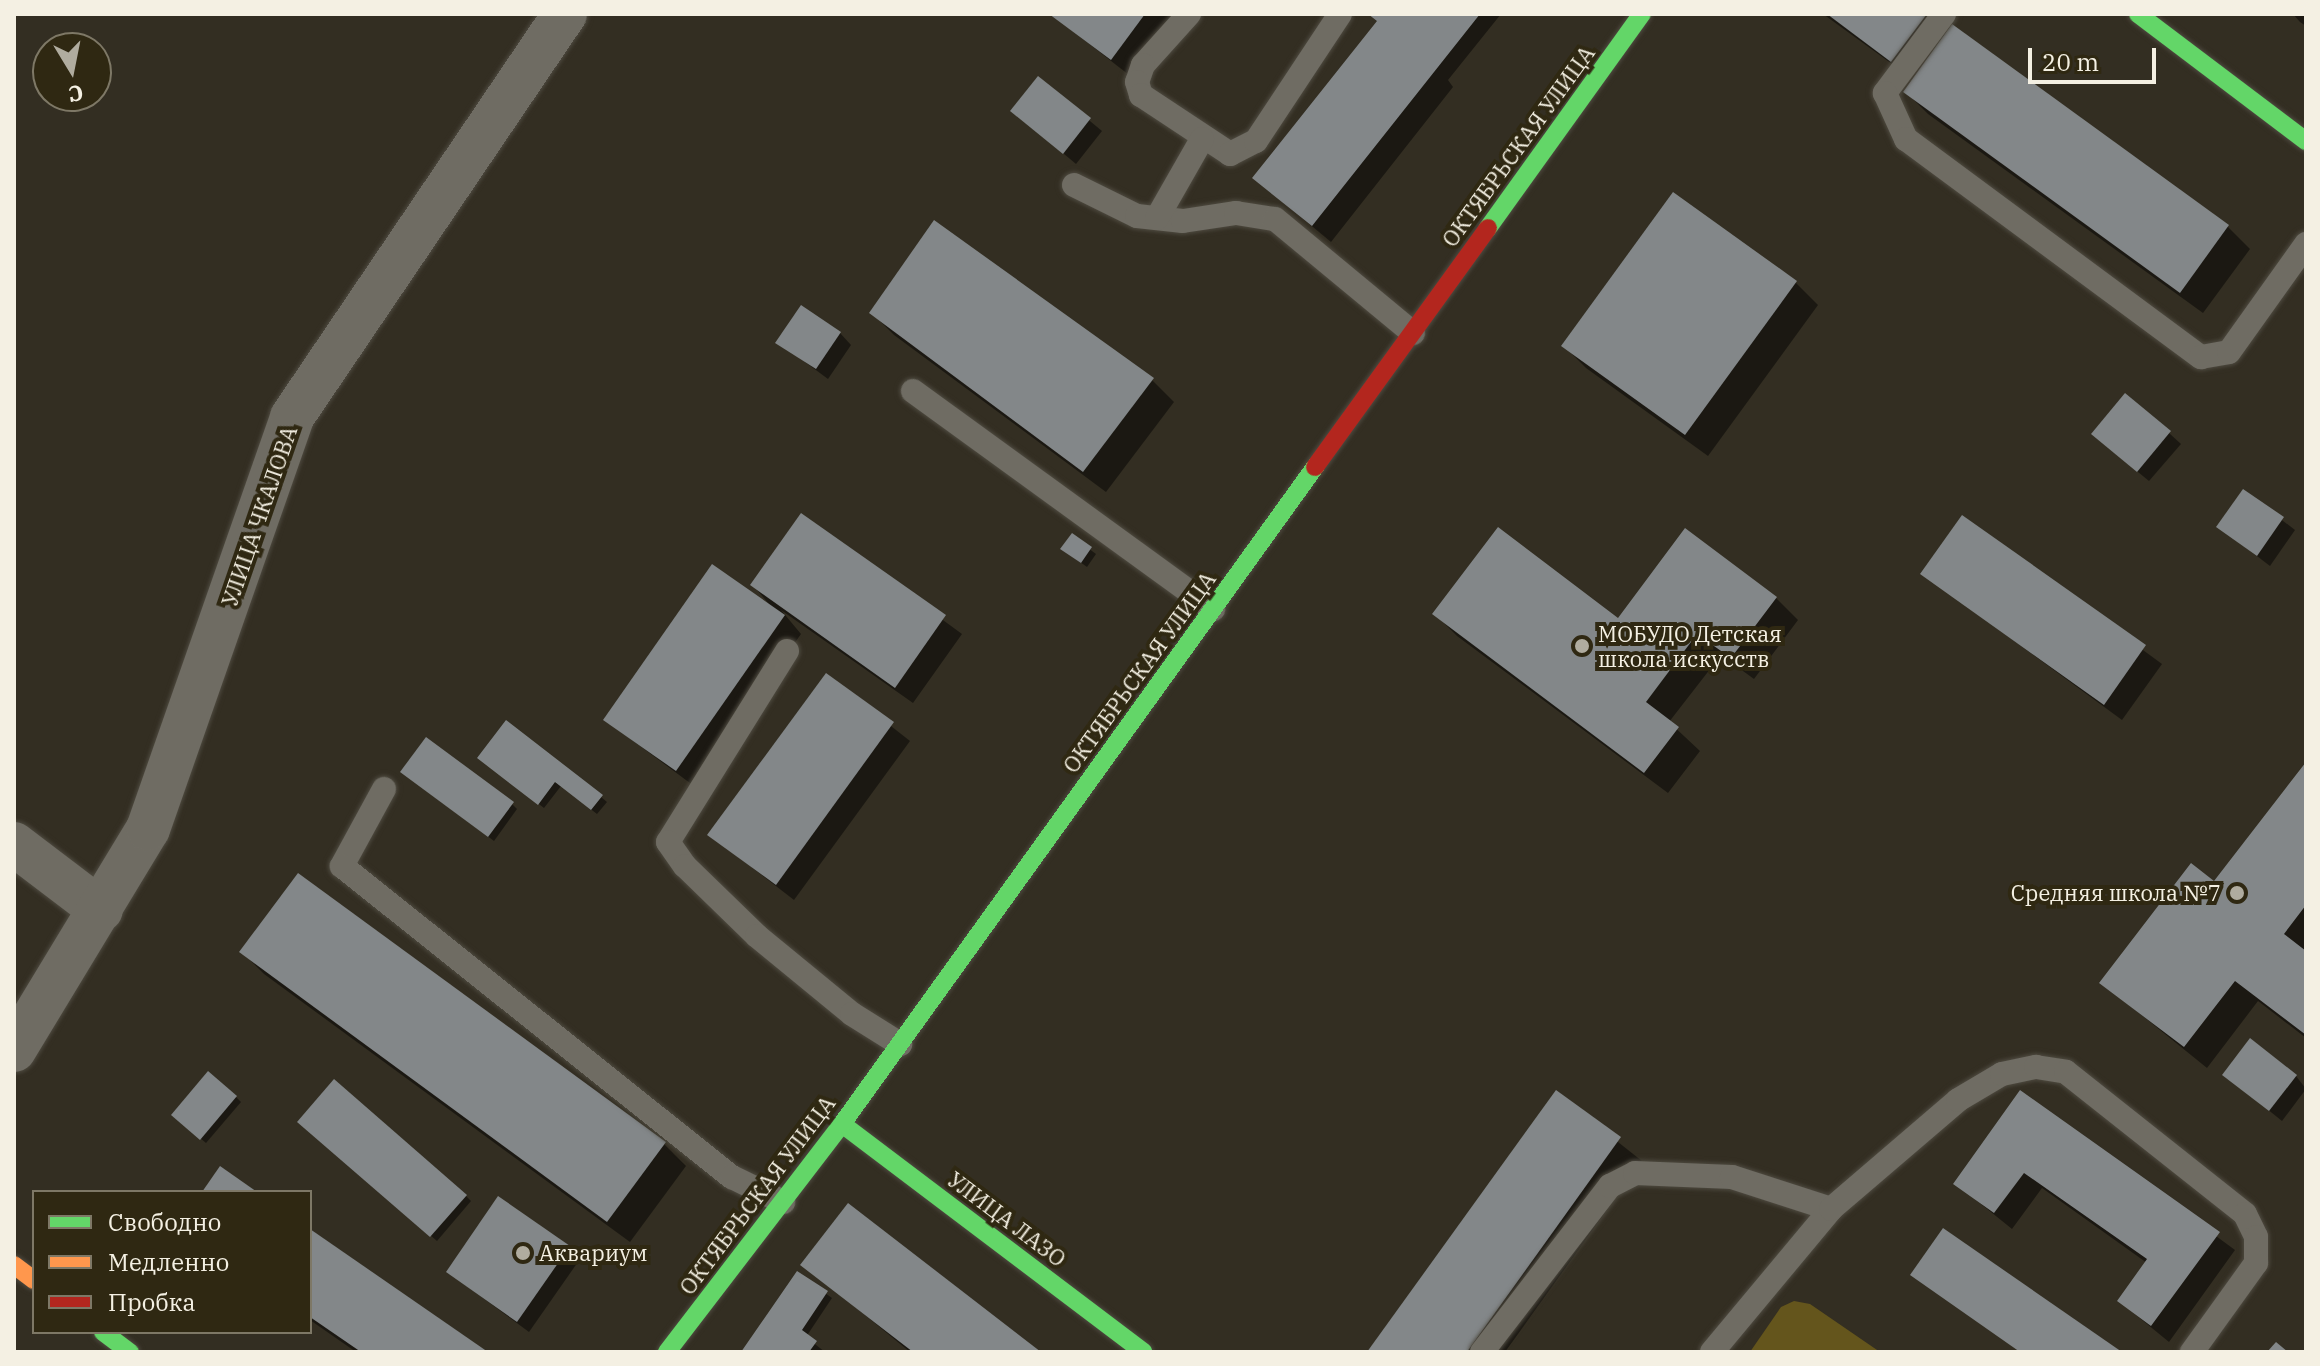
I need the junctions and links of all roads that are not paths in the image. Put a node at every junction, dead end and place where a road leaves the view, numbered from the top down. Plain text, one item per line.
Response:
1 (565, 14) edge
2 (1189, 14) edge
3 (1340, 14) edge
4 (1642, 14) edge
5 (1944, 14) edge
6 (2138, 14) edge
7 (1202, 139) junction
8 (2306, 141) edge
9 (1074, 185) dead end
10 (1157, 218) junction
11 (2306, 244) edge
12 (1413, 333) junction
13 (913, 391) dead end
14 (1213, 609) junction
15 (787, 651) dead end
16 (384, 789) dead end
17 (14, 844) edge
18 (101, 910) junction
19 (900, 1044) junction
20 (14, 1050) edge
21 (842, 1124) junction
22 (783, 1202) junction
23 (1831, 1209) junction
24 (14, 1265) edge
25 (32, 1278) edge
26 (106, 1334) edge
27 (130, 1352) edge
28 (667, 1352) edge
29 (1144, 1352) edge
30 (1482, 1352) edge
31 (1712, 1352) edge
32 (2192, 1352) edge

1 - 18 street, УЛИЦА ЧКАЛОВА
2 - 7 lane
3 - 7 lane
4 - 12 main road, ОКТЯБРЬСКАЯ УЛИЦА
5 - 11 lane
6 - 8 main road
7 - 10 lane
9 - 10 lane
10 - 12 lane
12 - 14 main road, ОКТЯБРЬСКАЯ УЛИЦА
13 - 14 lane
14 - 19 main road, ОКТЯБРЬСКАЯ УЛИЦА
15 - 19 lane
16 - 22 lane
17 - 18 street
18 - 20 street, УЛИЦА ЧКАЛОВА
19 - 21 main road, ОКТЯБРЬСКАЯ УЛИЦА
21 - 22 main road, ОКТЯБРЬСКАЯ УЛИЦА
21 - 29 main road, УЛИЦА ЛАЗО
22 - 28 main road, ОКТЯБРЬСКАЯ УЛИЦА
23 - 30 lane
23 - 31 lane
23 - 32 lane
24 - 25 main road
26 - 27 main road

